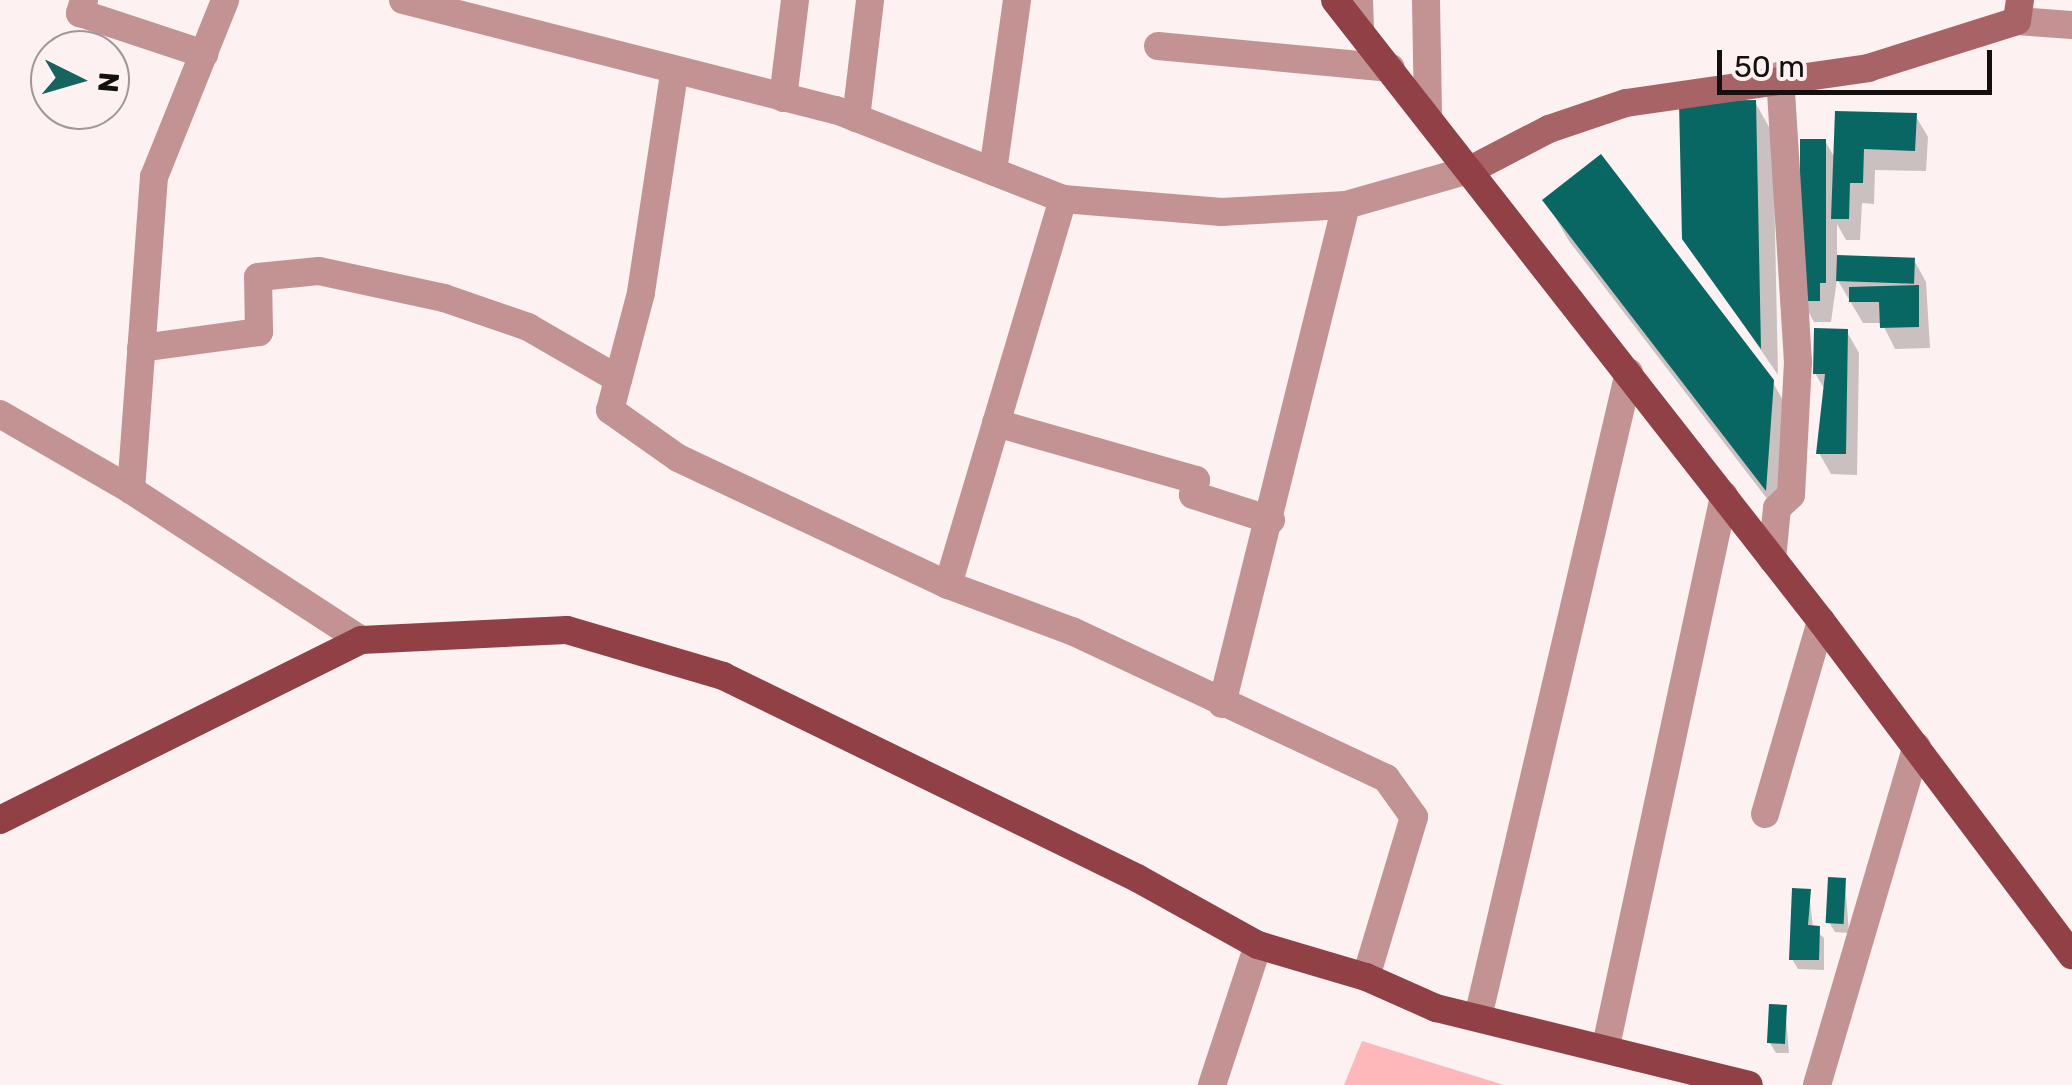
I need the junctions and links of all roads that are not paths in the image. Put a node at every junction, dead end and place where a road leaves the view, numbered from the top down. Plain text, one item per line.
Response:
1 (84, 0) edge
2 (225, 0) edge
3 (403, 0) edge
4 (795, 0) edge
5 (870, 0) edge
6 (1016, 0) edge
7 (1335, 0) edge
8 (1359, 0) edge
9 (1426, 0) edge
10 (2019, 11) edge
11 (2072, 24) edge
12 (1360, 30) junction
13 (1158, 46) dead end
14 (204, 54) junction
15 (1392, 68) junction
16 (674, 74) junction
17 (1780, 76) junction
18 (783, 98) junction
19 (1428, 115) junction
20 (856, 118) junction
21 (1472, 169) junction
22 (993, 171) junction
23 (1063, 199) junction
24 (1346, 205) junction
25 (141, 348) junction
26 (1630, 372) junction
27 (618, 379) junction
28 (0, 414) edge
29 (996, 423) junction
30 (131, 490) junction
31 (1724, 496) junction
32 (1271, 520) junction
33 (1772, 558) junction
34 (948, 585) junction
35 (1821, 621) junction
36 (360, 640) junction
37 (1222, 704) junction
38 (1917, 746) junction
39 (1765, 814) dead end
40 (0, 820) edge
41 (1258, 945) junction
42 (2072, 955) edge
43 (1366, 978) junction
44 (1478, 1016) junction
45 (1606, 1046) junction
46 (1212, 1085) edge
47 (1748, 1085) edge
48 (1818, 1085) edge

1 - 14 street
2 - 14 street
3 - 16 street
4 - 18 street
5 - 20 street
6 - 22 street
7 - 12 main road
8 - 12 street
9 - 19 street
10 - 11 street
10 - 17 main road
12 - 15 main road
13 - 15 street
14 - 25 street
15 - 19 main road
16 - 18 street
16 - 27 street
17 - 21 main road
17 - 33 street
18 - 20 street
19 - 21 main road
20 - 22 street
21 - 24 street
21 - 26 main road
22 - 23 street
23 - 24 street
23 - 29 street
24 - 32 street
25 - 27 street
25 - 30 street
26 - 31 main road
26 - 44 street
27 - 34 street
28 - 30 street
29 - 32 street
29 - 34 street
30 - 36 street
31 - 33 main road
31 - 45 street
32 - 37 street
33 - 35 main road
34 - 37 street
35 - 38 main road
35 - 39 street
36 - 40 main road
36 - 41 main road
37 - 43 street
38 - 42 main road
38 - 48 street
41 - 43 main road
41 - 46 street
43 - 44 main road
44 - 45 main road
45 - 47 main road

